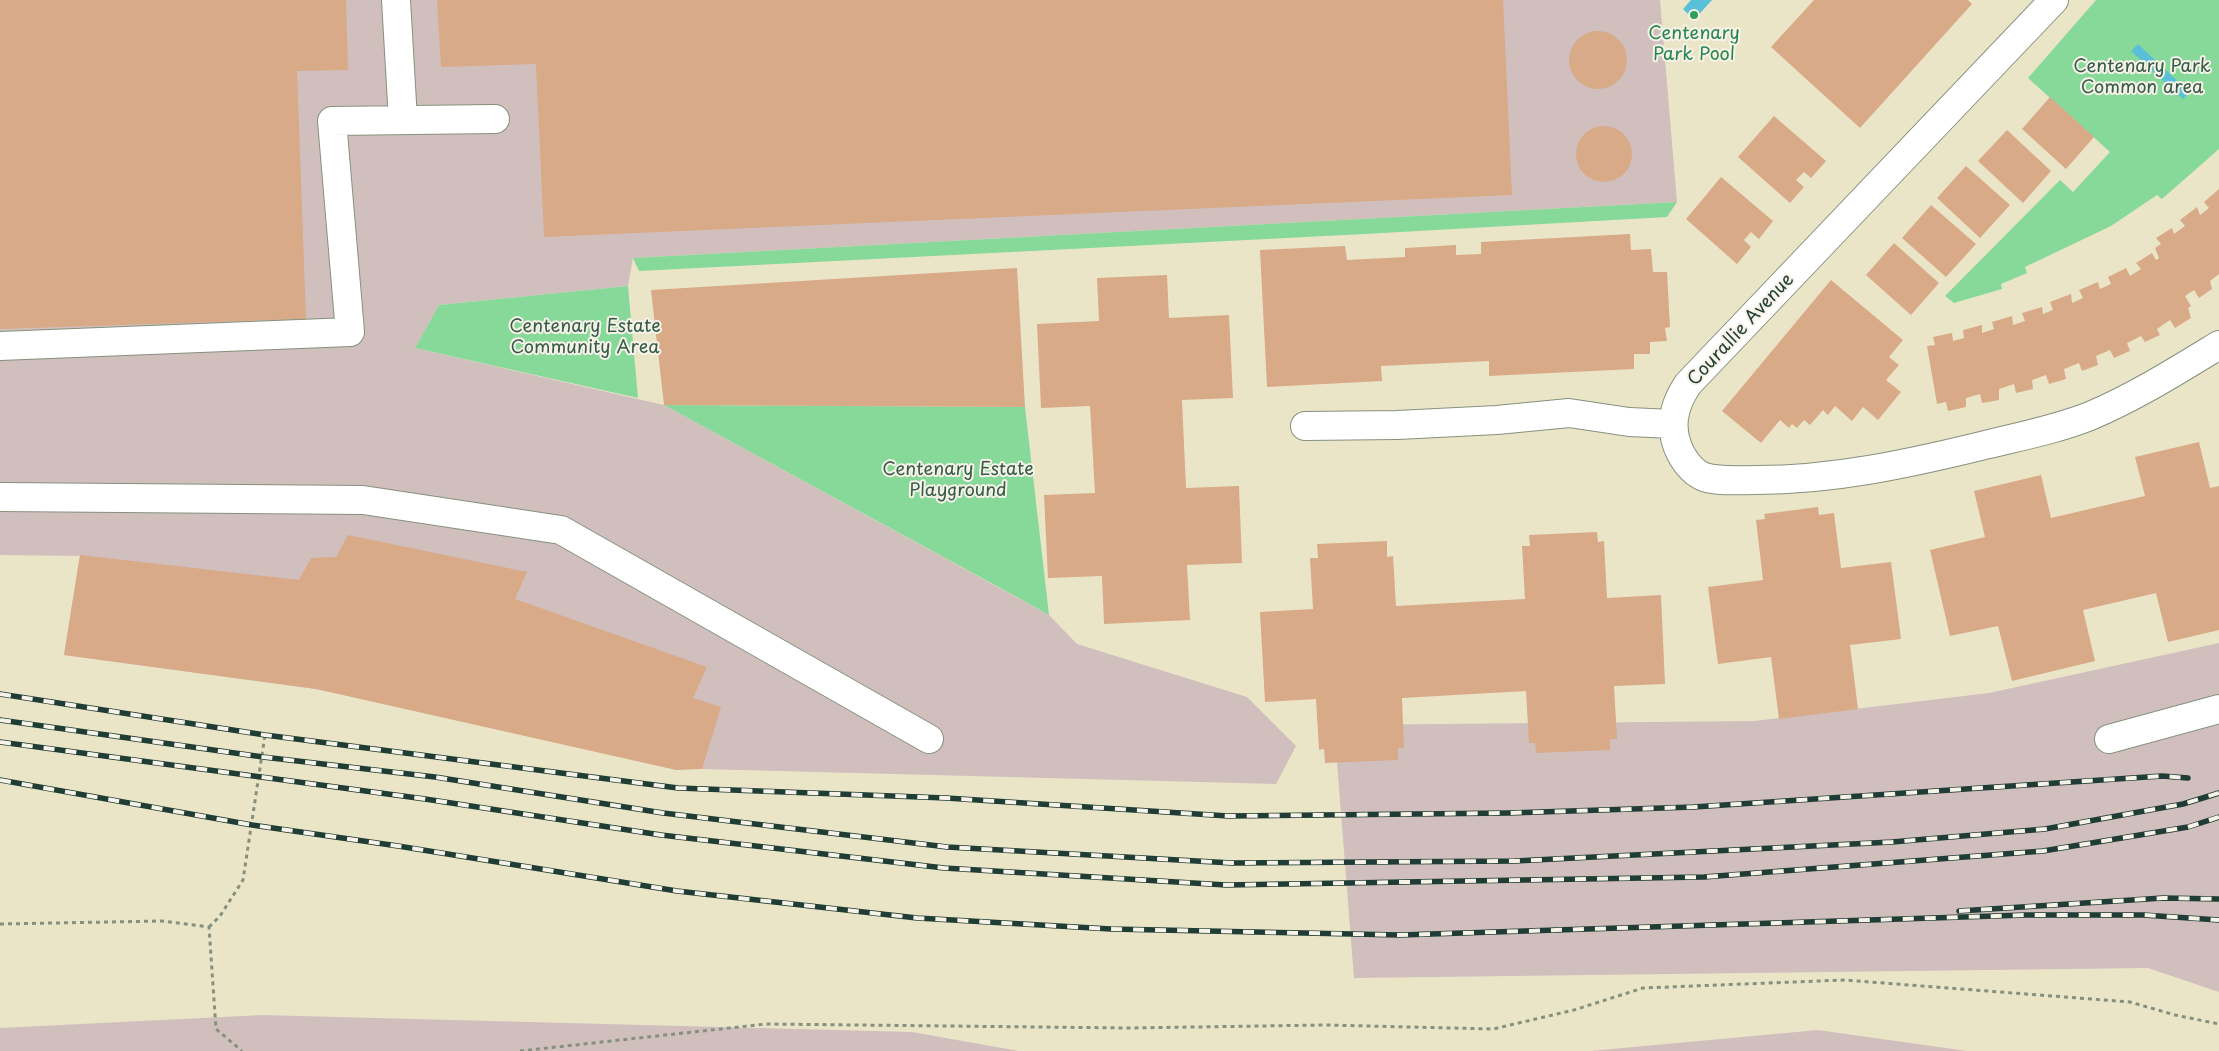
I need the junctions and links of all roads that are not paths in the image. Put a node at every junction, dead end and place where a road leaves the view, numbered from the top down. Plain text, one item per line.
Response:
1 (396, 0) edge
2 (2054, 0) edge
3 (495, 119) dead end
4 (403, 120) junction
5 (2219, 345) edge
6 (0, 346) edge
7 (1672, 424) junction
8 (1305, 426) dead end
9 (0, 498) edge
10 (2219, 709) edge
11 (929, 739) dead end
12 (2109, 739) dead end

1 - 4 street
2 - 7 street, Courallie Avenue
3 - 4 street
4 - 6 street
5 - 7 street, Courallie Avenue
7 - 8 street
9 - 11 street
10 - 12 street

